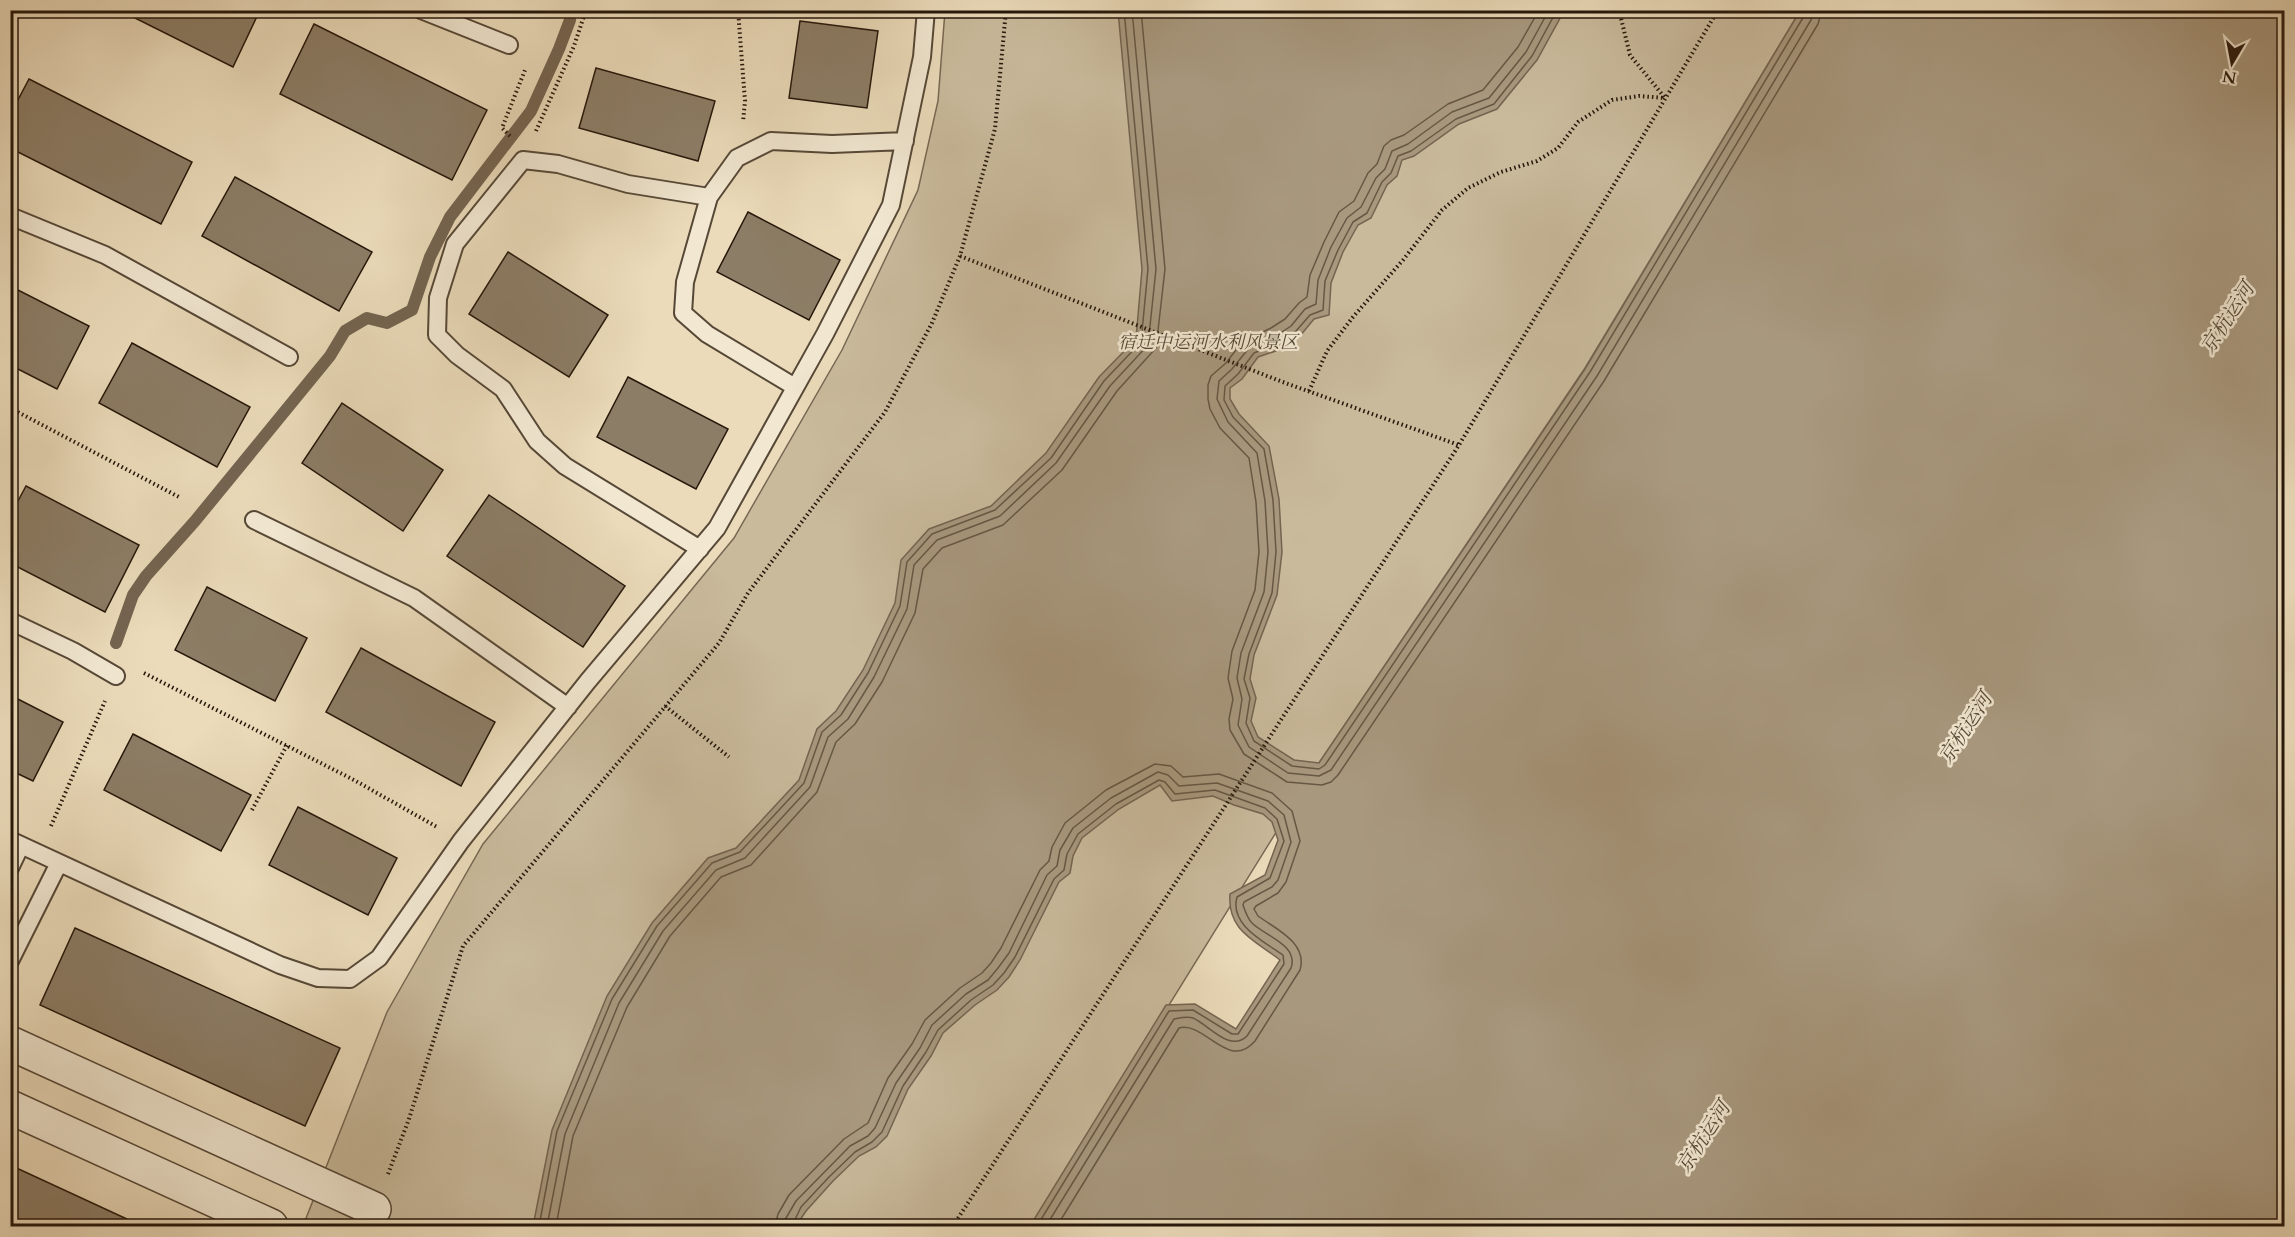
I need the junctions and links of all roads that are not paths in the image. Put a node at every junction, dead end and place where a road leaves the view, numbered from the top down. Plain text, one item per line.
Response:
1 (421, 10) edge
2 (926, 10) edge
3 (509, 45) road end
4 (904, 141) junction
5 (709, 196) junction
6 (10, 216) edge
7 (289, 357) dead end
8 (795, 387) junction
9 (254, 520) dead end
10 (700, 549) junction
11 (10, 621) edge
12 (116, 676) road end
13 (568, 706) junction
14 (16, 843) edge
15 (59, 863) junction
16 (10, 868) edge
17 (10, 961) edge
18 (10, 1043) edge
19 (10, 1107) edge
20 (374, 1209) road end
21 (271, 1227) edge

1 - 3 lane
2 - 4 lane
4 - 5 lane
4 - 8 lane
5 - 8 lane
5 - 10 lane
6 - 7 lane
8 - 10 lane
9 - 13 lane
10 - 13 lane
11 - 12 lane
13 - 15 lane
14 - 15 lane
14 - 16 lane
15 - 17 lane
18 - 20 street
19 - 21 street

